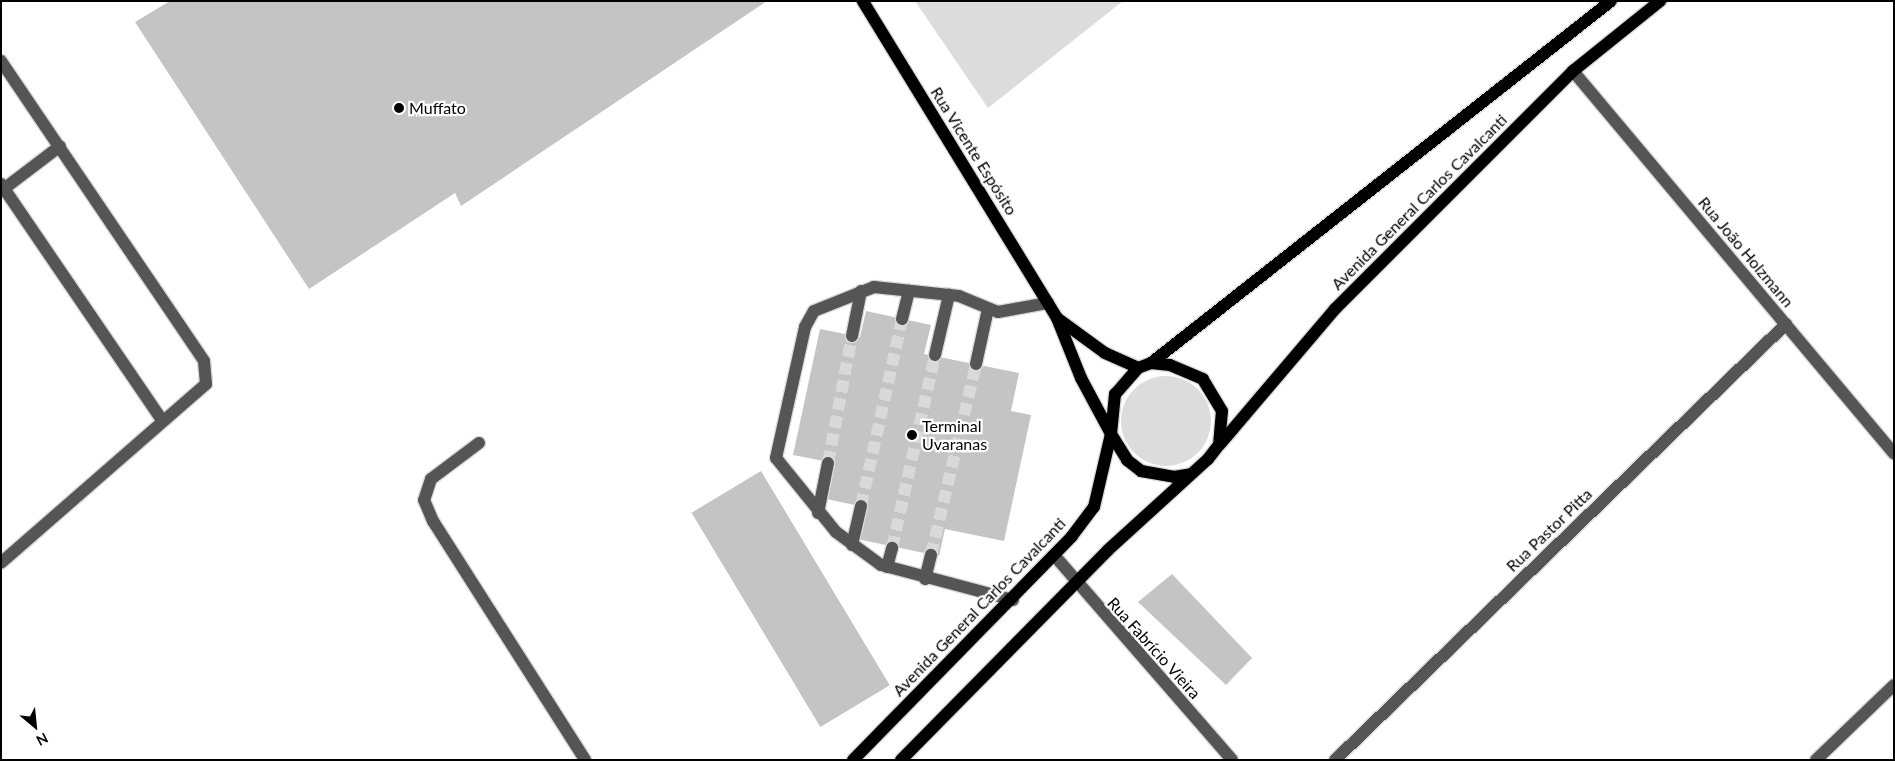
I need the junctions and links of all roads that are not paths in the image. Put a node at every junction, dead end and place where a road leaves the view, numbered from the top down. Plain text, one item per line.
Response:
1 (863, 1) edge
2 (1611, 1) edge
3 (1660, 1) edge
4 (1, 61) edge
5 (1574, 71) junction
6 (60, 146) junction
7 (2, 188) edge
8 (861, 291) junction
9 (909, 291) junction
10 (949, 295) junction
11 (1048, 303) junction
12 (988, 309) junction
13 (1057, 318) junction
14 (902, 319) tunnel mouth
15 (1786, 324) junction
16 (852, 336) tunnel mouth
17 (935, 355) tunnel mouth
18 (1151, 363) junction
19 (976, 364) tunnel mouth
20 (1138, 368) junction
21 (162, 420) junction
22 (1112, 434) junction
23 (479, 443) dead end
24 (1219, 445) junction
25 (1893, 450) edge
26 (828, 464) tunnel mouth
27 (1191, 474) junction
28 (861, 506) tunnel mouth
29 (818, 513) junction
30 (852, 545) junction
31 (892, 548) tunnel mouth
32 (931, 555) tunnel mouth
33 (1054, 555) junction
34 (1, 563) edge
35 (887, 567) junction
36 (924, 579) junction
37 (1077, 586) junction
38 (1013, 600) junction
39 (1894, 685) edge
40 (585, 760) edge
41 (853, 760) edge
42 (901, 760) edge
43 (1232, 760) edge
44 (1335, 760) edge
45 (1816, 760) edge

1 - 11 main road, Rua Vicente Espósito
2 - 18 main road, Avenida General Carlos Cavalcanti
3 - 5 main road, Avenida General Carlos Cavalcanti
4 - 6 street
5 - 15 street, Rua João Holzmann
5 - 24 main road, Avenida General Carlos Cavalcanti
6 - 7 street
6 - 21 street
7 - 21 street
8 - 9 street
8 - 16 street
8 - 29 street
9 - 10 street
9 - 14 street
10 - 12 street
10 - 17 street
11 - 12 street
11 - 13 main road, Rua Vicente Espósito
12 - 19 street
13 - 20 main road, Rua Vicente Espósito
13 - 22 main road, Rua Vicente Espósito
15 - 25 street, Rua João Holzmann
15 - 44 street, Rua Pastor Pitta
18 - 20 main road, Avenida General Carlos Cavalcanti
18 - 24 main road
20 - 22 main road, Avenida General Carlos Cavalcanti
21 - 34 street
22 - 27 main road
22 - 33 main road, Avenida General Carlos Cavalcanti
23 - 40 street
24 - 27 main road, Avenida General Carlos Cavalcanti
26 - 29 street
27 - 37 main road, Avenida General Carlos Cavalcanti
28 - 30 street
29 - 30 street
30 - 35 street
31 - 35 street
32 - 36 street
33 - 37 street, Rua Fabrício Vieira
33 - 38 main road, Avenida General Carlos Cavalcanti
35 - 36 street
36 - 38 street
37 - 42 main road, Avenida General Carlos Cavalcanti
37 - 43 street, Rua Fabrício Vieira
38 - 41 main road, Avenida General Carlos Cavalcanti
39 - 45 street

